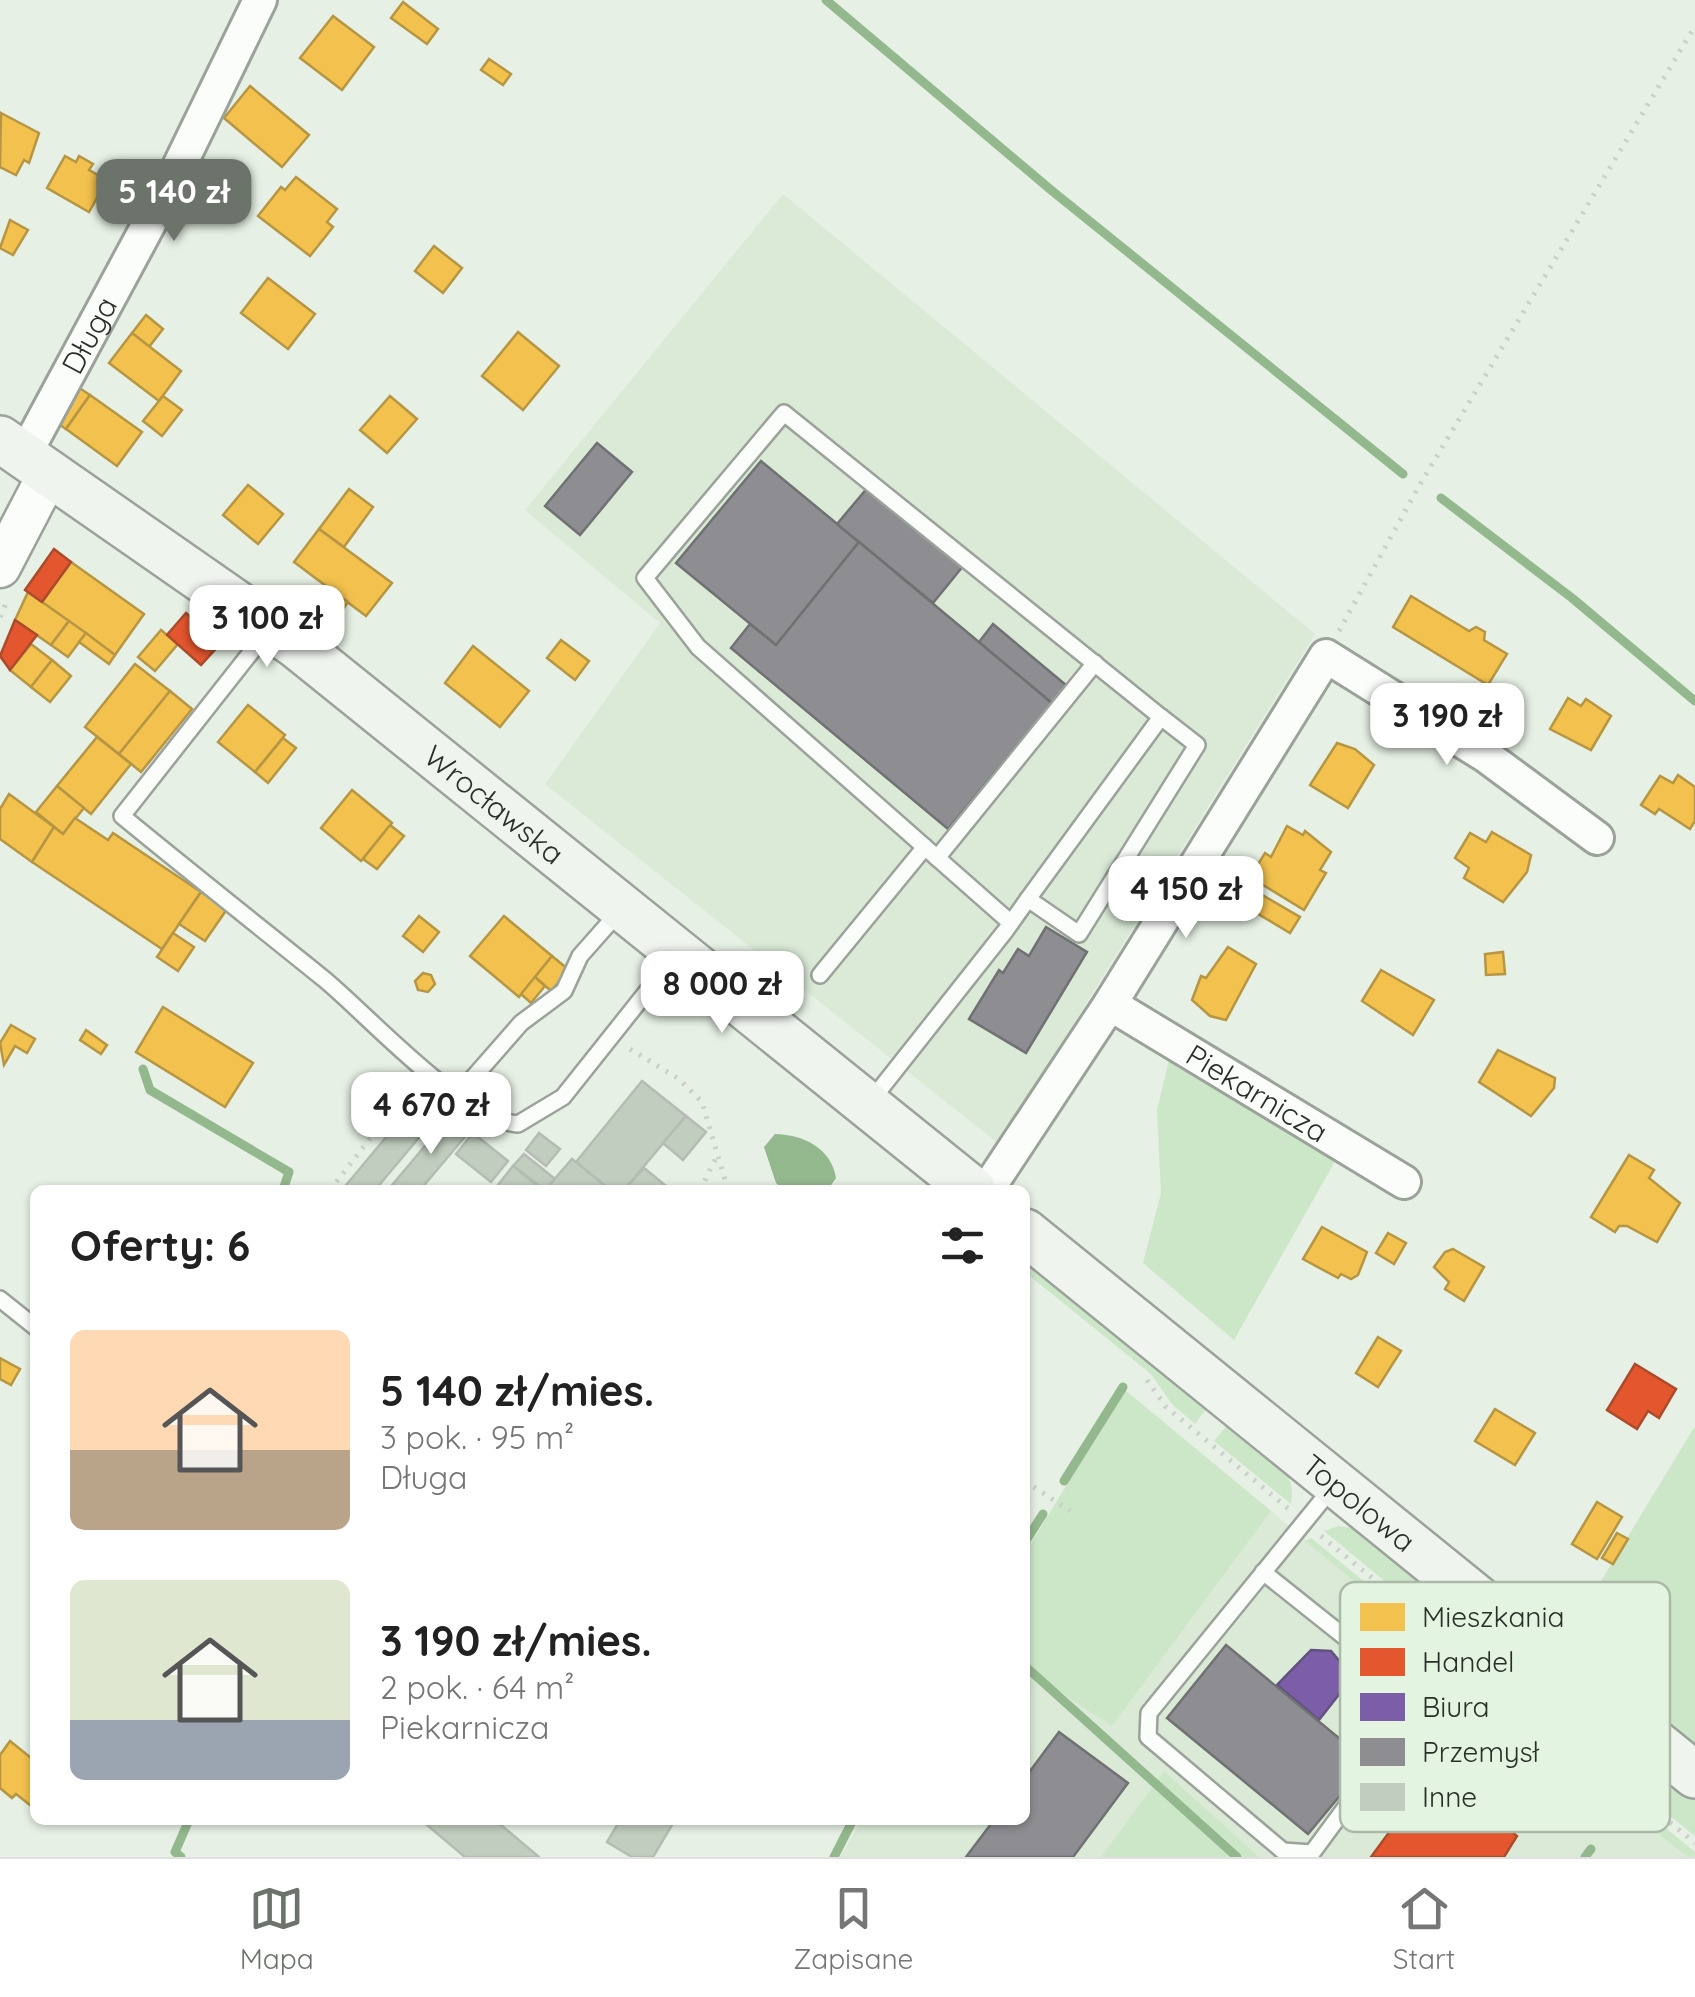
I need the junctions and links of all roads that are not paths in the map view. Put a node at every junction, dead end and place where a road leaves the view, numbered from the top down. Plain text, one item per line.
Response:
1 (260, 0) edge
2 (25, 455) edge
3 (0, 567) edge
4 (271, 626) junction
5 (1094, 663) junction
6 (1161, 716) junction
7 (1597, 838) dead end
8 (931, 852) junction
9 (1028, 899) junction
10 (623, 908) junction
11 (1010, 923) junction
12 (678, 952) junction
13 (820, 975) dead end
14 (1110, 1004) junction
15 (458, 1095) junction
16 (868, 1105) junction
17 (1404, 1182) dead end
18 (967, 1185) edge
19 (990, 1185) edge
20 (1030, 1236) edge
21 (0, 1299) edge
22 (30, 1323) edge
23 (1336, 1484) junction
24 (1262, 1572) junction
25 (1457, 1582) edge
26 (1340, 1634) edge
27 (1670, 1755) edge
28 (1695, 1775) edge
29 (1340, 1815) edge

1 - 2 street, Długa
2 - 3 street, Długa
2 - 4 main road, Wrocławska
4 - 10 main road, Wrocławska
4 - 15 lane
5 - 6 lane
5 - 8 lane
5 - 8 lane
6 - 9 lane
6 - 9 lane
7 - 14 street
8 - 11 lane
8 - 13 lane
9 - 11 lane
10 - 12 main road, Wrocławska
10 - 15 lane
11 - 16 lane
12 - 15 lane
12 - 16 main road, Wrocławska
14 - 17 street, Piekarnicza
14 - 19 street
16 - 18 main road, Wrocławska
20 - 23 main road, Topolowa
21 - 22 lane
23 - 24 lane
23 - 25 main road, Topolowa
24 - 26 lane
24 - 29 lane
27 - 28 main road, Topolowa

